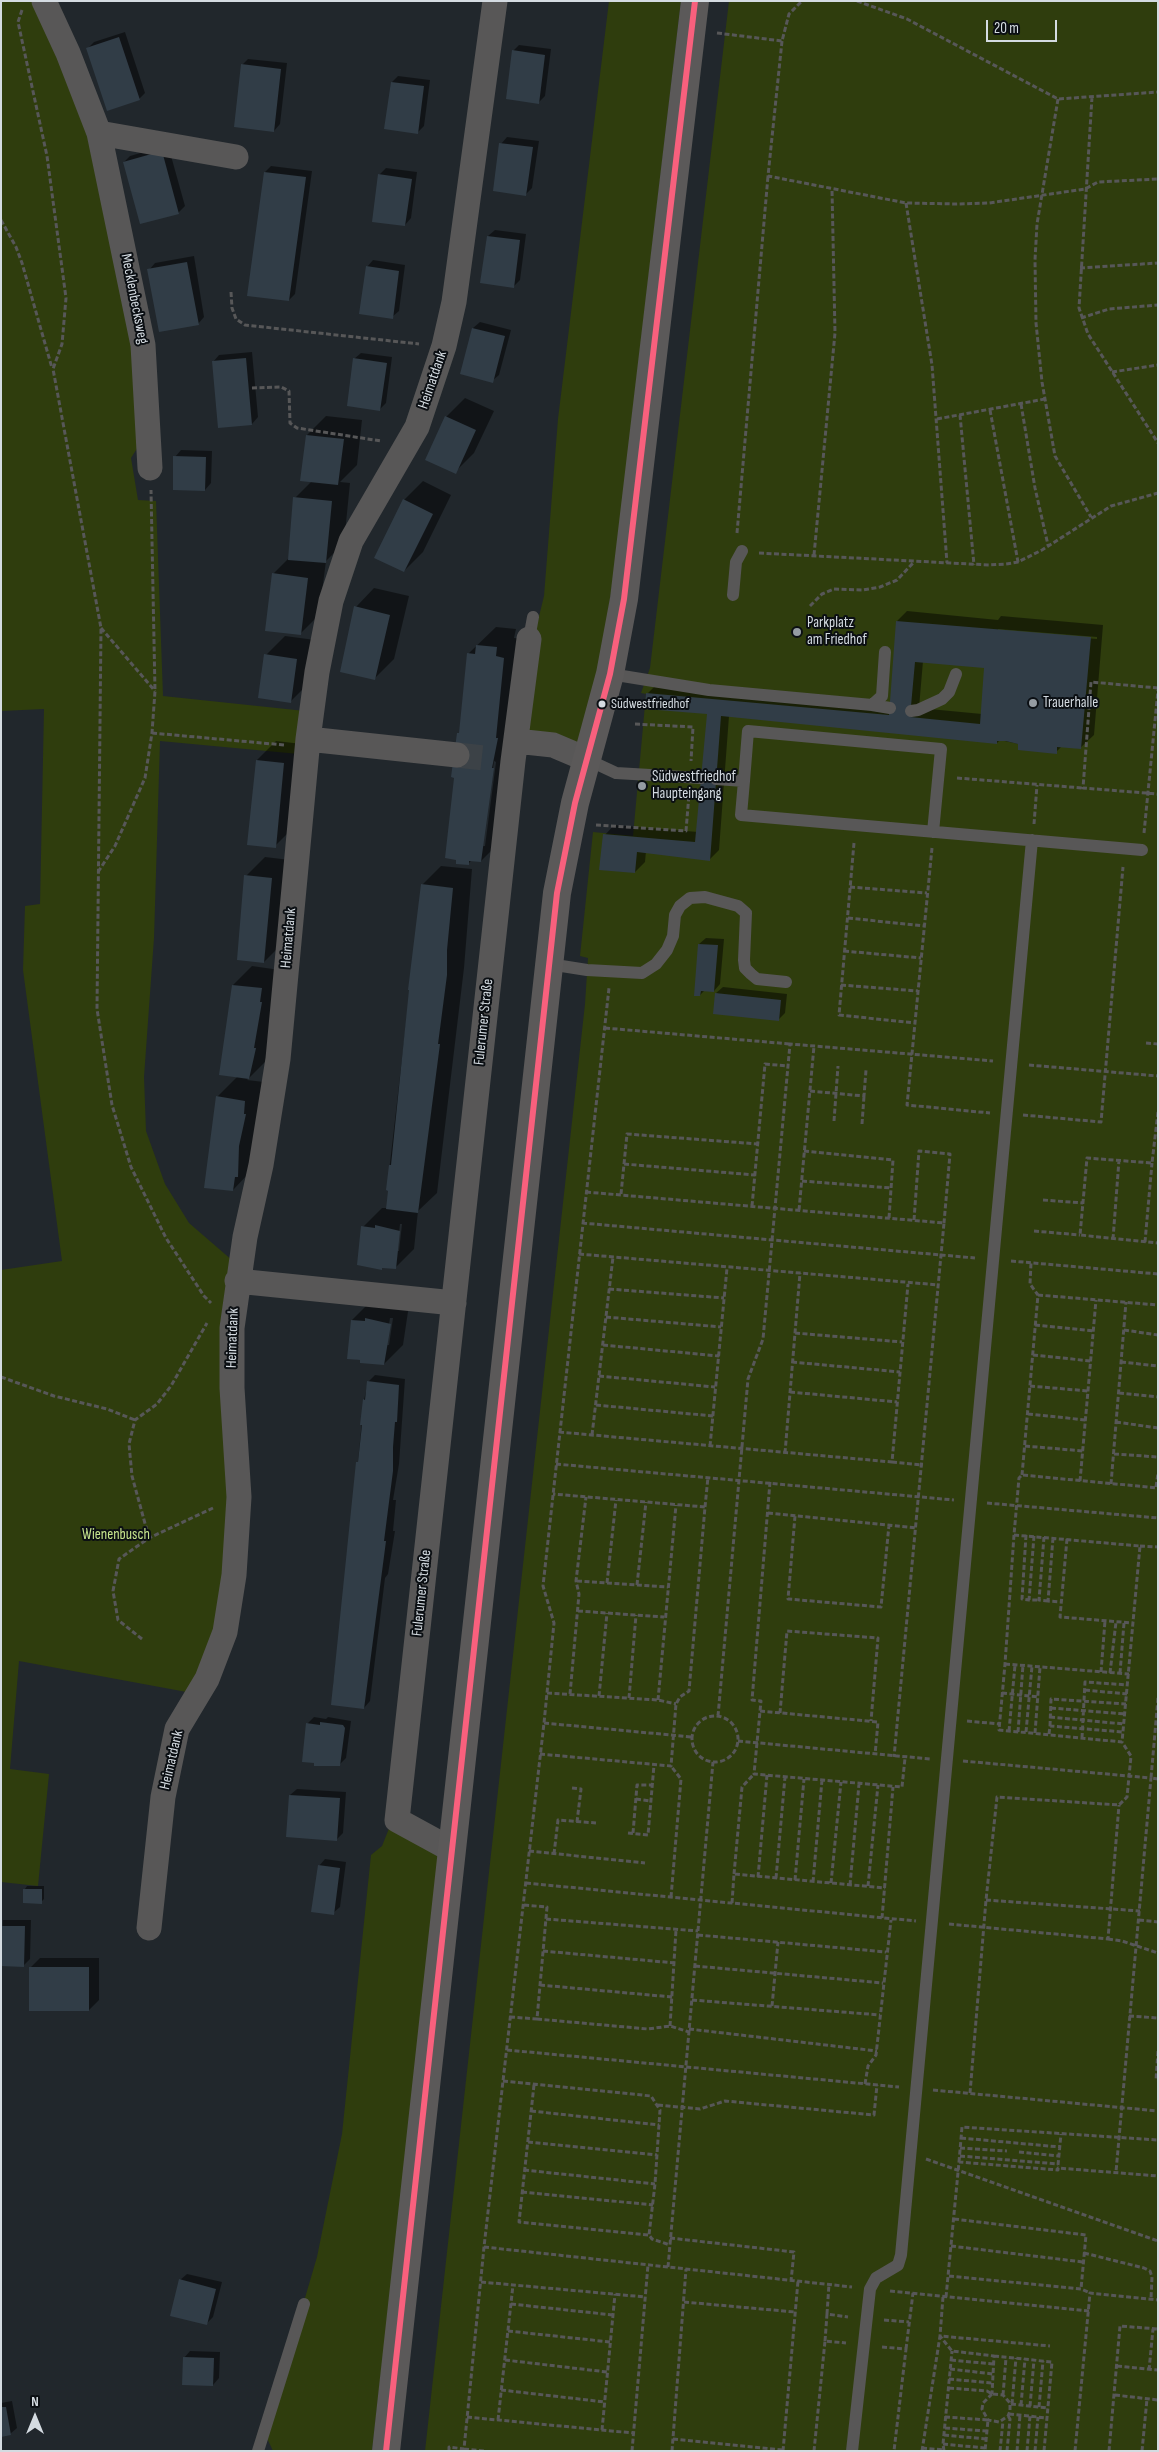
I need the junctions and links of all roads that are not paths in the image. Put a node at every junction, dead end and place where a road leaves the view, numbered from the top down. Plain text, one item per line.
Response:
1 (496, 1) edge
2 (695, 1) edge
3 (34, 5) edge
4 (99, 133) junction
5 (236, 157) dead end
6 (150, 468) road end
7 (742, 551) road end
8 (733, 595) dead end
9 (531, 628) dead end
10 (885, 652) dead end
11 (610, 674) junction
12 (956, 674) dead end
13 (872, 705) junction
14 (890, 708) dead end
15 (910, 711) dead end
16 (298, 742) junction
17 (507, 754) junction
18 (457, 755) tunnel mouth
19 (586, 759) junction
20 (701, 778) dead end
21 (716, 779) dead end
22 (744, 781) junction
23 (933, 832) junction
24 (1032, 840) junction
25 (1142, 850) road end
26 (550, 964) junction
27 (786, 982) dead end
28 (237, 1281) junction
29 (454, 1303) junction
30 (452, 1850) junction
31 (149, 1928) dead end
32 (304, 2304) dead end
33 (258, 2451) edge
34 (386, 2451) edge
35 (852, 2451) edge

1 - 16 street, Heimatdank
2 - 11 main road
3 - 4 street, Mecklenbecksweg
4 - 5 street
4 - 6 street, Mecklenbecksweg
7 - 8 lane
9 - 17 street, Fulerumer Straße
10 - 13 lane
11 - 13 lane
11 - 19 main road
12 - 15 lane
13 - 14 lane
16 - 18 street
16 - 28 street, Heimatdank
17 - 19 street
17 - 29 street, Fulerumer Straße
19 - 20 lane
19 - 26 main road
21 - 22 lane
22 - 23 lane
22 - 23 lane
23 - 24 lane
24 - 25 lane
24 - 35 lane
26 - 27 lane
26 - 30 main road
28 - 29 street
28 - 31 street, Heimatdank
29 - 30 street, Fulerumer Straße
30 - 34 main road
32 - 33 lane

